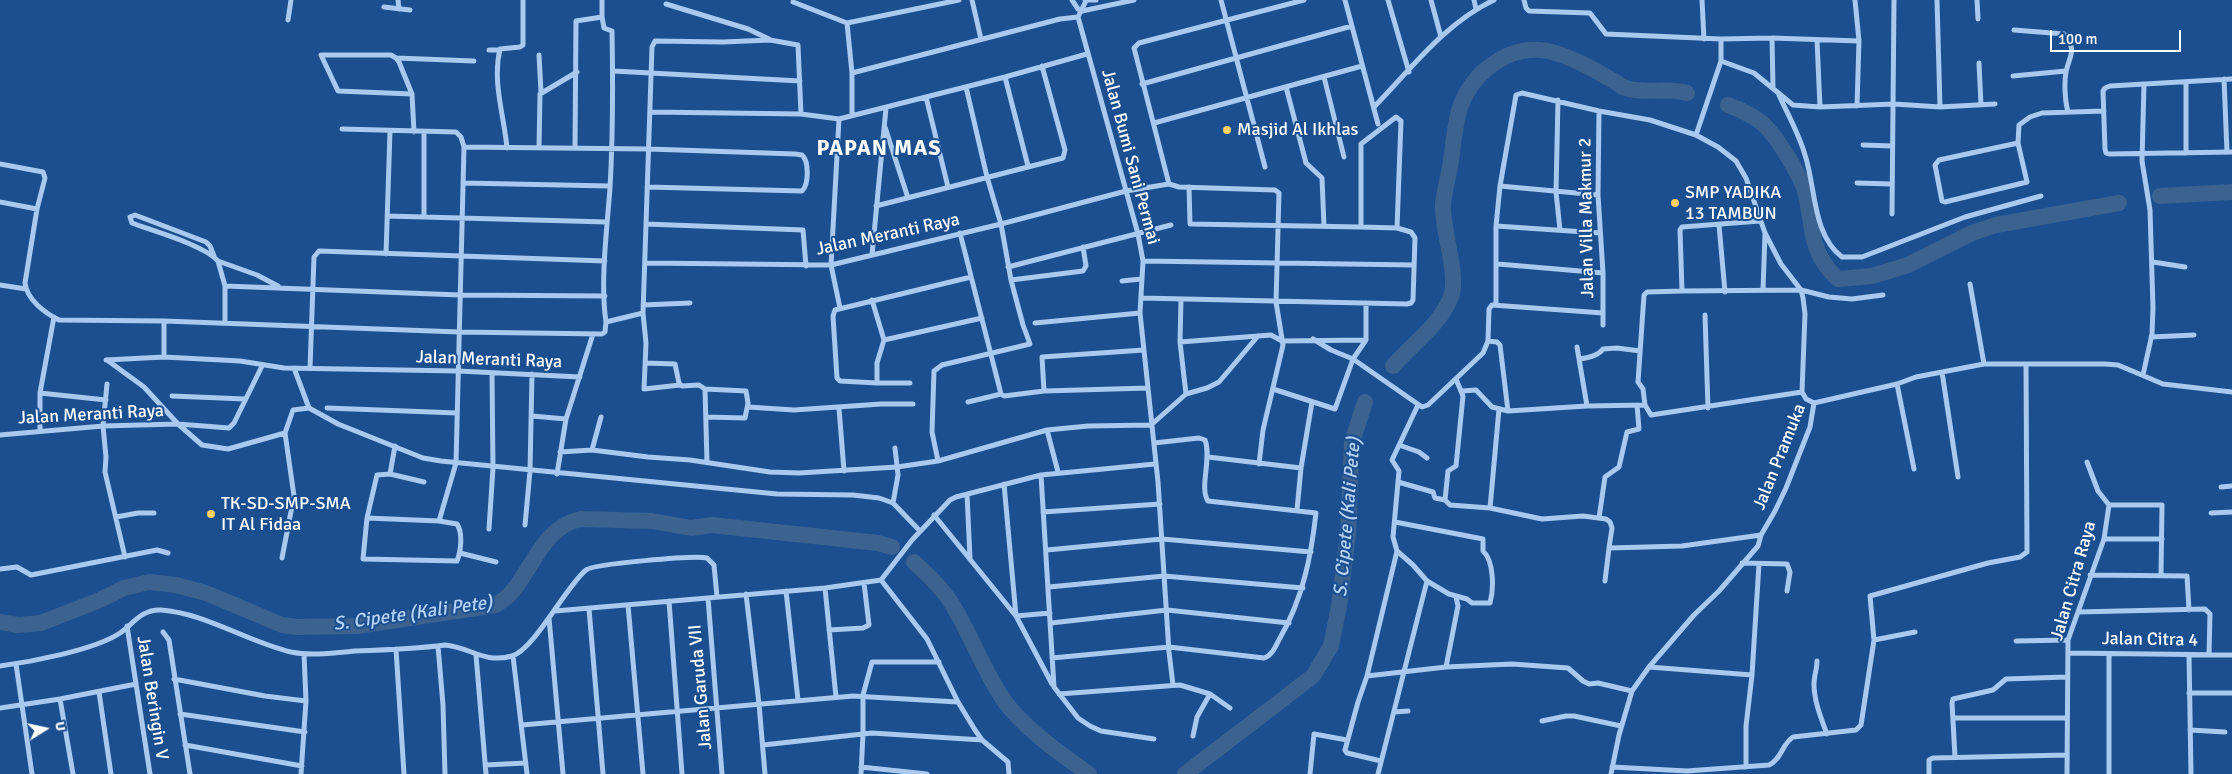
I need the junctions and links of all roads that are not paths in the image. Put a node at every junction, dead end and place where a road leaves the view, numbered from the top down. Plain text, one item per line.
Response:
1 (291, 0) edge
2 (398, 0) edge
3 (523, 0) edge
4 (602, 0) edge
5 (789, 0) edge
6 (800, 0) edge
7 (959, 0) edge
8 (972, 0) edge
9 (1072, 0) edge
10 (1096, 0) edge
11 (1134, 0) edge
12 (1221, 0) edge
13 (1304, 0) edge
14 (1345, 0) edge
15 (1388, 0) edge
16 (1431, 0) edge
17 (1474, 0) edge
18 (1494, 0) edge
19 (1524, 0) edge
20 (1702, 0) edge
21 (1855, 0) edge
22 (1894, 0) edge
23 (1937, 0) edge
24 (1977, 0) edge
25 (1085, 1) edge
26 (666, 4) dead end
27 (384, 7) dead end
28 (399, 9) junction
29 (1476, 9) junction
30 (410, 10) dead end
31 (1082, 11) junction
32 (602, 17) junction
33 (1078, 17) junction
34 (1978, 19) dead end
35 (288, 20) dead end
36 (1227, 21) junction
37 (847, 23) junction
38 (1352, 26) junction
39 (2014, 30) dead end
40 (1441, 37) junction
41 (1772, 38) junction
42 (1704, 39) junction
43 (1720, 39) junction
44 (770, 40) junction
45 (981, 40) junction
46 (1817, 40) junction
47 (1859, 41) junction
48 (489, 50) dead end
49 (500, 50) junction
50 (1087, 54) junction
51 (539, 55) dead end
52 (396, 58) junction
53 (1237, 58) junction
54 (474, 61) dead end
55 (1721, 61) junction
56 (1979, 63) dead end
57 (1042, 66) junction
58 (1362, 66) junction
59 (613, 71) junction
60 (2066, 71) junction
61 (577, 72) junction
62 (1409, 72) junction
63 (852, 73) junction
64 (650, 74) junction
65 (2013, 76) dead end
66 (1006, 77) junction
67 (1324, 77) junction
68 (2224, 79) junction
69 (2232, 79) edge
70 (800, 81) junction
71 (2186, 83) junction
72 (1142, 84) junction
73 (2144, 84) junction
74 (966, 87) junction
75 (1286, 87) junction
76 (1773, 87) junction
77 (541, 92) junction
78 (412, 94) junction
79 (1779, 95) junction
80 (926, 97) junction
81 (1248, 98) junction
82 (1558, 100) junction
83 (1894, 104) junction
84 (1981, 104) junction
85 (1995, 104) dead end
86 (1858, 106) junction
87 (1374, 107) junction
88 (1820, 107) junction
89 (1940, 107) junction
90 (886, 108) junction
91 (1599, 111) junction
92 (650, 112) junction
93 (2068, 112) junction
94 (2104, 112) junction
95 (801, 114) junction
96 (852, 116) junction
97 (839, 119) junction
98 (1154, 123) junction
99 (884, 124) junction
100 (1378, 124) dead end
101 (342, 129) dead end
102 (390, 131) junction
103 (414, 132) junction
104 (424, 133) junction
105 (1696, 135) junction
106 (2018, 143) junction
107 (1863, 145) dead end
108 (1892, 146) junction
109 (464, 147) junction
110 (507, 148) junction
111 (539, 148) junction
112 (575, 148) junction
113 (612, 149) junction
114 (649, 149) junction
115 (2230, 152) edge
116 (2186, 153) junction
117 (2142, 154) junction
118 (1344, 156) dead end
119 (0, 164) edge
120 (1028, 166) junction
121 (1265, 167) dead end
122 (987, 177) junction
123 (463, 183) junction
124 (1857, 183) dead end
125 (1169, 184) junction
126 (1892, 184) junction
127 (610, 186) junction
128 (1500, 186) junction
129 (647, 187) junction
130 (948, 187) junction
131 (1189, 187) junction
132 (1126, 191) junction
133 (1556, 192) junction
134 (1598, 195) junction
135 (2041, 196) dead end
136 (908, 198) junction
137 (0, 202) edge
138 (876, 206) junction
139 (37, 209) junction
140 (1892, 214) dead end
141 (387, 216) junction
142 (424, 217) junction
143 (462, 218) junction
144 (1760, 221) junction
145 (607, 222) junction
146 (646, 224) junction
147 (1001, 224) junction
148 (1171, 225) dead end
149 (1719, 225) junction
150 (1278, 226) junction
151 (1324, 226) junction
152 (1496, 226) junction
153 (1361, 227) junction
154 (1397, 228) junction
155 (1560, 230) junction
156 (960, 233) junction
157 (1600, 233) junction
158 (1765, 233) junction
159 (1138, 234) junction
160 (1083, 247) junction
161 (386, 254) junction
162 (872, 255) junction
163 (461, 256) junction
164 (216, 259) junction
165 (605, 261) junction
166 (1143, 261) junction
167 (2153, 262) junction
168 (646, 263) junction
169 (1278, 263) junction
170 (1498, 264) junction
171 (831, 265) junction
172 (1414, 265) junction
173 (806, 266) junction
174 (2185, 266) dead end
175 (1008, 267) junction
176 (1602, 273) junction
177 (971, 277) junction
178 (1141, 279) junction
179 (1011, 280) junction
180 (1122, 281) dead end
181 (1970, 284) dead end
182 (0, 285) edge
183 (225, 286) junction
184 (280, 288) junction
185 (26, 289) junction
186 (312, 289) junction
187 (1764, 290) junction
188 (1801, 290) junction
189 (1682, 291) junction
190 (1725, 292) junction
191 (460, 295) junction
192 (1882, 295) dead end
193 (605, 296) junction
194 (1141, 298) junction
195 (872, 300) junction
196 (1181, 300) junction
197 (1276, 302) junction
198 (690, 303) dead end
199 (1366, 303) junction
200 (1496, 304) junction
201 (643, 305) junction
202 (840, 308) junction
203 (643, 313) junction
204 (1140, 313) junction
205 (1603, 313) junction
206 (1705, 316) dead end
207 (54, 317) junction
208 (982, 318) junction
209 (164, 320) junction
210 (606, 322) junction
211 (225, 323) junction
212 (1035, 323) dead end
213 (1603, 325) dead end
214 (311, 327) junction
215 (459, 332) junction
216 (593, 334) junction
217 (2194, 335) dead end
218 (1258, 336) junction
219 (2151, 337) junction
220 (1313, 339) junction
221 (884, 340) junction
222 (1366, 340) junction
223 (1282, 341) junction
224 (1488, 341) junction
225 (1180, 342) junction
226 (1577, 347) dead end
227 (1144, 350) junction
228 (1640, 351) junction
229 (990, 353) junction
230 (164, 357) junction
231 (1353, 359) junction
232 (1579, 359) junction
233 (646, 363) junction
234 (1984, 364) junction
235 (2026, 364) junction
236 (262, 366) junction
237 (294, 368) junction
238 (310, 368) junction
239 (458, 371) junction
240 (1942, 372) junction
241 (492, 373) junction
242 (532, 374) junction
243 (2143, 376) junction
244 (580, 377) junction
245 (1456, 378) junction
246 (876, 383) junction
247 (910, 383) dead end
248 (106, 384) dead end
249 (1897, 384) junction
250 (680, 385) junction
251 (1148, 388) junction
252 (704, 389) junction
253 (1273, 389) junction
254 (1044, 391) junction
255 (1462, 391) junction
256 (1802, 392) junction
257 (2232, 392) edge
258 (40, 393) junction
259 (1000, 394) junction
260 (1186, 394) junction
261 (172, 396) dead end
262 (106, 400) junction
263 (246, 400) junction
264 (968, 402) dead end
265 (1312, 402) junction
266 (1814, 403) junction
267 (913, 404) dead end
268 (1418, 405) junction
269 (1637, 405) junction
270 (1645, 405) junction
271 (1587, 406) junction
272 (748, 407) junction
273 (309, 408) junction
274 (327, 408) dead end
275 (839, 408) junction
276 (1708, 408) junction
277 (1499, 409) junction
278 (1508, 411) junction
279 (457, 413) junction
280 (532, 416) junction
281 (601, 417) dead end
282 (706, 417) junction
283 (566, 419) junction
284 (178, 424) junction
285 (1151, 425) junction
286 (103, 426) junction
287 (1047, 430) junction
288 (40, 431) junction
289 (284, 433) junction
290 (0, 435) edge
291 (1154, 443) junction
292 (1399, 445) junction
293 (395, 446) junction
294 (895, 448) dead end
295 (592, 450) junction
296 (560, 452) junction
297 (1208, 456) junction
298 (1427, 458) dead end
299 (938, 461) junction
300 (707, 462) junction
301 (2087, 462) dead end
302 (456, 463) junction
303 (1155, 464) junction
304 (1259, 464) junction
305 (897, 467) junction
306 (493, 468) junction
307 (1301, 468) junction
308 (1914, 469) dead end
309 (530, 471) junction
310 (844, 471) junction
311 (1058, 472) junction
312 (390, 474) junction
313 (557, 474) junction
314 (1041, 475) junction
315 (1958, 477) dead end
316 (424, 482) dead end
317 (1398, 482) junction
318 (1004, 484) junction
319 (2232, 486) edge
320 (2221, 487) dead end
321 (966, 494) junction
322 (1445, 500) junction
323 (893, 503) junction
324 (1160, 504) junction
325 (2109, 505) junction
326 (1490, 508) junction
327 (1297, 510) junction
328 (1043, 512) junction
329 (2232, 512) edge
330 (154, 513) dead end
331 (2211, 513) dead end
332 (934, 515) junction
333 (116, 517) junction
334 (367, 518) junction
335 (1599, 518) junction
336 (439, 521) junction
337 (1395, 522) junction
338 (525, 525) dead end
339 (489, 530) dead end
340 (920, 531) junction
341 (1761, 535) junction
342 (1162, 538) junction
343 (2104, 539) junction
344 (2162, 539) junction
345 (1609, 548) junction
346 (1047, 550) junction
347 (1397, 551) junction
348 (1311, 552) junction
349 (168, 553) dead end
350 (460, 553) junction
351 (125, 557) junction
352 (282, 558) dead end
353 (970, 558) junction
354 (496, 562) dead end
355 (1742, 563) junction
356 (1759, 564) junction
357 (0, 569) edge
358 (2090, 575) junction
359 (2161, 575) junction
360 (1164, 576) junction
361 (881, 580) junction
362 (1427, 581) junction
363 (1605, 581) dead end
364 (864, 583) junction
365 (1049, 587) junction
366 (825, 588) junction
367 (1303, 588) junction
368 (786, 591) junction
369 (1787, 591) dead end
370 (746, 594) junction
371 (717, 597) junction
372 (1456, 597) junction
373 (708, 598) junction
374 (668, 601) junction
375 (628, 605) junction
376 (589, 609) junction
377 (1167, 610) junction
378 (2189, 610) junction
379 (555, 611) junction
380 (2078, 612) junction
381 (1050, 613) junction
382 (1016, 616) junction
383 (549, 618) junction
384 (1051, 623) junction
385 (1289, 623) junction
386 (128, 626) junction
387 (829, 630) junction
388 (163, 632) dead end
389 (1915, 632) dead end
390 (1874, 640) junction
391 (2068, 640) junction
392 (2016, 641) dead end
393 (438, 646) junction
394 (1169, 647) junction
395 (396, 649) junction
396 (2068, 653) junction
397 (304, 654) junction
398 (2109, 654) junction
399 (476, 655) junction
400 (2189, 655) junction
401 (2209, 655) junction
402 (2232, 655) edge
403 (513, 656) junction
404 (1052, 658) junction
405 (1817, 661) dead end
406 (939, 662) junction
407 (16, 664) junction
408 (0, 666) edge
409 (1446, 667) junction
410 (1649, 667) junction
411 (1405, 671) junction
412 (1752, 675) junction
413 (1367, 676) junction
414 (2066, 677) junction
415 (174, 679) junction
416 (136, 684) junction
417 (1174, 685) junction
418 (1054, 687) junction
419 (1632, 691) junction
420 (99, 692) junction
421 (2190, 693) junction
422 (2232, 693) edge
423 (1059, 694) junction
424 (1210, 694) junction
425 (863, 695) junction
426 (836, 697) junction
427 (60, 699) junction
428 (798, 700) junction
429 (306, 701) junction
430 (958, 702) junction
431 (760, 704) junction
432 (22, 705) junction
433 (716, 707) junction
434 (0, 708) edge
435 (1230, 708) dead end
436 (677, 711) junction
437 (1408, 711) dead end
438 (1394, 712) junction
439 (180, 714) junction
440 (639, 715) junction
441 (598, 718) junction
442 (1954, 718) junction
443 (2067, 718) junction
444 (1542, 721) dead end
445 (560, 722) junction
446 (522, 725) junction
447 (1621, 726) junction
448 (2190, 730) junction
449 (305, 732) junction
450 (2226, 732) dead end
451 (863, 734) junction
452 (1827, 734) junction
453 (1193, 736) dead end
454 (1154, 739) dead end
455 (982, 740) junction
456 (1347, 740) junction
457 (185, 744) junction
458 (763, 745) junction
459 (2067, 755) junction
460 (1954, 757) junction
461 (1381, 761) junction
462 (526, 763) junction
463 (485, 765) junction
464 (302, 766) junction
465 (1612, 766) junction
466 (861, 767) junction
467 (1746, 767) junction
468 (898, 772) edge
469 (32, 774) edge
470 (73, 774) edge
471 (111, 774) edge
472 (150, 774) edge
473 (190, 774) edge
474 (301, 774) edge
475 (404, 774) edge
476 (445, 774) edge
477 (486, 774) edge
478 (527, 774) edge
479 (563, 774) edge
480 (603, 774) edge
481 (643, 774) edge
482 (682, 774) edge
483 (722, 774) edge
484 (764, 774) edge
485 (861, 774) edge
486 (927, 774) edge
487 (1009, 774) edge
488 (1310, 774) edge
489 (1378, 774) edge
490 (1611, 774) edge
491 (1929, 774) edge
492 (2067, 774) edge
493 (2109, 774) edge
494 (2191, 774) edge

1 - 35 street
2 - 28 street
3 - 49 street
4 - 32 street
5 - 6 street
5 - 37 street
7 - 37 street
8 - 45 street
9 - 31 street
10 - 25 street
11 - 31 street
12 - 36 street
13 - 36 street
14 - 38 street
15 - 62 street
16 - 40 street
17 - 29 street
18 - 29 street
19 - 42 street
20 - 42 street
21 - 47 street
22 - 83 street
23 - 89 street
24 - 34 street
25 - 31 street
26 - 44 street
27 - 28 street
28 - 30 street
29 - 40 street
31 - 33 street
32 - 59 street
32 - 61 street
33 - 45 street
33 - 50 street, Jalan Bumi Sani Permai
36 - 53 street
36 - 72 street
37 - 63 street
38 - 53 street
38 - 58 street
39 - 60 street
40 - 62 street
41 - 43 street
41 - 46 street
41 - 76 street
42 - 43 street
43 - 55 street
44 - 64 street
44 - 70 street
45 - 63 street
46 - 47 street
46 - 88 street
47 - 86 street
48 - 49 street
49 - 110 street
50 - 57 street
50 - 132 street, Jalan Bumi Sani Permai
51 - 77 street
52 - 54 street
52 - 78 street
52 - 78 street
53 - 72 street
53 - 81 street
55 - 76 street
55 - 105 street
56 - 84 street
57 - 66 street
57 - 120 street
58 - 67 street
58 - 87 street
59 - 64 street
59 - 113 street
60 - 65 street
60 - 93 street
61 - 77 street
61 - 112 street
62 - 87 street
63 - 96 street
64 - 70 street
64 - 92 street
66 - 74 street
66 - 120 street
67 - 75 street
67 - 118 street
68 - 69 street
68 - 71 street
68 - 115 street
70 - 95 street
71 - 73 street
71 - 116 street
72 - 98 street
73 - 94 street
73 - 117 street
74 - 80 street
74 - 122 street
75 - 81 street
75 - 151 street
76 - 79 street
77 - 111 street
78 - 103 street
79 - 88 street
79 - 135 street
80 - 90 street
80 - 130 street
81 - 98 street
81 - 121 street
82 - 91 street
82 - 128 street
82 - 133 street
83 - 86 street
83 - 89 street
83 - 108 street
84 - 85 street
84 - 89 street
86 - 88 street
87 - 100 street
90 - 96 street
90 - 99 street
91 - 105 street
91 - 134 street, Jalan Villa Makmur 2
92 - 95 street
92 - 114 street
93 - 94 street
93 - 106 street
94 - 117 street
95 - 97 street
96 - 97 street
97 - 171 street
98 - 125 street
99 - 136 street
99 - 138 street
101 - 102 street
102 - 103 street
102 - 141 street
103 - 104 street
104 - 109 street
104 - 142 street
105 - 144 street
106 - 106 street
107 - 108 street
108 - 126 street
109 - 110 street
109 - 123 street
110 - 111 street
111 - 112 street
112 - 113 street
113 - 114 street
113 - 127 street
114 - 129 street
114 - 129 street
115 - 116 street
116 - 117 street
117 - 167 street
119 - 139 street
120 - 122 street
122 - 130 street
122 - 147 street
123 - 127 street
123 - 143 street
124 - 126 street
125 - 131 street, Jalan Meranti Raya
125 - 132 street, Jalan Meranti Raya
126 - 140 street
127 - 145 street
128 - 133 street
128 - 152 street
129 - 146 street
130 - 136 street
131 - 150 street, Jalan Meranti Raya
131 - 150 street
132 - 147 street, Jalan Meranti Raya
132 - 159 street, Jalan Bumi Sani Permai
133 - 134 street
133 - 155 street
134 - 157 street, Jalan Villa Makmur 2
136 - 138 street
137 - 139 street
138 - 162 street
139 - 185 street
141 - 142 street
141 - 161 street
142 - 143 street
143 - 145 street
143 - 163 street
144 - 149 street
144 - 158 street
145 - 165 street
146 - 168 street
146 - 173 street
147 - 156 street, Jalan Meranti Raya
147 - 175 street
148 - 159 street
149 - 189 street
149 - 190 street
150 - 151 street
150 - 169 street
151 - 153 street
152 - 155 street
152 - 170 street
153 - 154 street
153 - 154 street
154 - 172 street
155 - 157 street
156 - 162 street, Jalan Meranti Raya
156 - 177 street
157 - 176 street, Jalan Villa Makmur 2
158 - 187 street
158 - 188 street
159 - 160 street
159 - 166 street, Jalan Bumi Sani Permai
160 - 175 street
160 - 179 street
161 - 163 street
161 - 186 street
162 - 171 street, Jalan Meranti Raya
163 - 165 street
163 - 191 street
164 - 164 street
164 - 183 street
164 - 184 street
165 - 193 street
166 - 169 street
166 - 178 street, Jalan Bumi Sani Permai
167 - 174 street
167 - 219 street
168 - 173 street, Jalan Meranti Raya
168 - 201 street
169 - 172 street
169 - 197 street
170 - 176 street
170 - 200 street
171 - 173 street, Jalan Meranti Raya
171 - 202 street
172 - 199 street
175 - 179 street
176 - 205 street, Jalan Villa Makmur 2
177 - 195 street
177 - 208 street
178 - 180 street
178 - 194 street, Jalan Bumi Sani Permai
179 - 229 street
181 - 234 street
182 - 185 street
183 - 184 street
183 - 211 street
184 - 186 street
185 - 207 street
186 - 191 street
186 - 214 street
187 - 188 street
187 - 190 street
188 - 192 street
188 - 256 street
189 - 190 street
189 - 228 street
191 - 193 street
191 - 215 street
193 - 210 street
194 - 196 street
194 - 204 street, Jalan Bumi Sani Permai
195 - 202 street
195 - 221 street
196 - 197 street
196 - 225 street
197 - 199 street
197 - 223 street
198 - 201 street
199 - 222 street
200 - 205 street
200 - 224 street
201 - 203 street
202 - 246 street
203 - 210 street
203 - 233 street
204 - 212 street
204 - 227 street, Jalan Bumi Sani Permai
205 - 213 street, Jalan Villa Makmur 2
206 - 276 street
207 - 209 street
207 - 258 street
208 - 221 street
208 - 229 street
209 - 211 street
209 - 230 street
210 - 216 street
211 - 214 street
214 - 215 street
214 - 238 street
215 - 216 street
215 - 239 street
216 - 244 street, Jalan Meranti Raya
217 - 219 street
218 - 223 street
218 - 225 street
218 - 260 street
219 - 243 street
220 - 222 street
220 - 223 street
220 - 231 street
221 - 246 street
222 - 231 street
223 - 253 street
224 - 245 street
224 - 278 street
225 - 260 street
226 - 232 street
227 - 251 street, Jalan Bumi Sani Permai
227 - 254 street
228 - 232 street
228 - 270 street
229 - 259 street
229 - 299 street
230 - 236 street
230 - 284 street
231 - 265 street
231 - 268 street
232 - 271 street
233 - 250 street
233 - 250 street
234 - 235 street, Jalan Pramuka
234 - 240 street, Jalan Pramuka
235 - 243 street, Jalan Pramuka
235 - 390 street
236 - 237 street, Jalan Meranti Raya
236 - 263 street, Jalan Meranti Raya
237 - 238 street, Jalan Meranti Raya
237 - 273 street
238 - 239 street, Jalan Meranti Raya
239 - 241 street, Jalan Meranti Raya
239 - 279 street
240 - 249 street, Jalan Pramuka
240 - 315 street
241 - 242 street, Jalan Meranti Raya
241 - 306 street
242 - 244 street, Jalan Meranti Raya
242 - 280 street
243 - 257 street, Jalan Pramuka
244 - 283 street
245 - 255 street
245 - 268 street
246 - 247 street
248 - 262 street
249 - 266 street, Jalan Pramuka
249 - 308 street
250 - 252 street
251 - 254 street
251 - 285 street, Jalan Bumi Sani Permai
252 - 272 street
252 - 282 street
253 - 265 street
253 - 304 street
254 - 259 street
255 - 277 street
255 - 322 street
256 - 266 street
256 - 276 street
258 - 262 street
258 - 288 street
259 - 264 street
260 - 285 street
261 - 263 street
262 - 286 street
263 - 284 street, Jalan Meranti Raya
265 - 307 street
266 - 341 street, Jalan Pramuka
267 - 275 street
268 - 292 street
269 - 270 street
269 - 271 street
269 - 335 street
270 - 276 street
271 - 278 street
272 - 275 street
272 - 282 street
273 - 289 street
273 - 293 street
274 - 279 street
275 - 310 street
277 - 278 street
277 - 326 street
279 - 302 street
280 - 283 street
280 - 309 street
281 - 295 street
282 - 300 street
283 - 296 street
284 - 286 street, Jalan Meranti Raya
284 - 289 street
285 - 287 street
285 - 291 street, Jalan Bumi Sani Permai
286 - 288 street, Jalan Meranti Raya
286 - 333 street
287 - 299 street
287 - 311 street
288 - 290 street, Jalan Meranti Raya
289 - 352 street
291 - 297 street
291 - 303 street, Jalan Bumi Sani Permai
292 - 298 street
292 - 317 street
293 - 302 street
293 - 312 street
294 - 305 street
295 - 296 street
295 - 300 street
296 - 313 street
297 - 304 street
297 - 327 street
299 - 305 street
300 - 310 street
301 - 325 street, Jalan Citra Raya
302 - 306 street
302 - 336 street
303 - 311 street
303 - 324 street, Jalan Bumi Sani Permai
304 - 307 street
305 - 310 street
305 - 323 street
306 - 309 street
306 - 339 street
307 - 327 street
309 - 313 street
309 - 338 street
311 - 314 street
312 - 316 street
312 - 334 street
313 - 323 street
314 - 318 street
314 - 328 street
317 - 322 street
317 - 337 street
318 - 321 street
318 - 382 street
319 - 320 street
321 - 332 street
321 - 353 street
322 - 326 street
323 - 340 street
324 - 328 street
324 - 342 street, Jalan Bumi Sani Permai
325 - 343 street, Jalan Citra Raya
325 - 344 street
326 - 335 street
327 - 348 street
328 - 346 street
329 - 331 street
330 - 333 street
332 - 340 street
332 - 353 street
333 - 351 street
334 - 336 street
334 - 350 street
335 - 345 street
336 - 350 street
337 - 347 street
337 - 372 street
340 - 361 street
341 - 345 street
341 - 355 street, Jalan Pramuka
342 - 346 street
342 - 348 street
342 - 360 street, Jalan Bumi Sani Permai
343 - 344 street
343 - 358 street, Jalan Citra Raya
344 - 359 street
345 - 363 street
346 - 365 street
347 - 362 street
347 - 413 street
348 - 367 street
349 - 351 street
350 - 354 street
351 - 357 street
353 - 382 street
355 - 356 street
355 - 410 street, Jalan Pramuka
356 - 369 street
356 - 412 street
358 - 359 street
358 - 380 street, Jalan Citra Raya
359 - 378 street
360 - 365 street
360 - 367 street
360 - 377 street, Jalan Bumi Sani Permai
361 - 364 street
361 - 406 street
362 - 372 street
362 - 411 street
364 - 366 street
364 - 387 street
365 - 381 street
366 - 368 street
366 - 387 street
367 - 385 street
368 - 370 street
368 - 428 street
370 - 371 street
370 - 431 street
371 - 373 street
371 - 379 street
372 - 409 street
373 - 374 street
373 - 433 street, Jalan Garuda VII
374 - 375 street
374 - 436 street
375 - 376 street
375 - 440 street
376 - 379 street
376 - 441 street
377 - 384 street
377 - 385 street
377 - 394 street, Jalan Bumi Sani Permai
378 - 380 street
378 - 401 street
379 - 383 street
380 - 391 street, Jalan Citra Raya
381 - 382 street
381 - 384 street
382 - 418 street
383 - 403 street
383 - 445 street
384 - 404 street
385 - 394 street
386 - 397 street
386 - 407 street
386 - 416 street, Jalan Beringin V
387 - 426 street
388 - 415 street
389 - 390 street
390 - 452 street
391 - 392 street
391 - 396 street, Jalan Citra Raya
393 - 395 street
393 - 399 street
393 - 476 street
394 - 404 street
394 - 417 street, Jalan Bumi Sani Permai
395 - 397 street
395 - 475 street
396 - 398 street, Jalan Citra 4
396 - 414 street, Jalan Citra Raya
397 - 429 street
398 - 400 street, Jalan Citra 4
398 - 493 street
399 - 403 street
399 - 463 street
400 - 401 street, Jalan Citra 4
400 - 421 street
401 - 402 street, Jalan Citra 4
403 - 446 street
404 - 418 street
405 - 452 street
406 - 425 street
406 - 430 street
407 - 408 street
407 - 432 street
409 - 411 street
409 - 419 street
410 - 412 street
410 - 419 street, Jalan Pramuka
411 - 413 street
411 - 438 street
412 - 467 street
413 - 456 street
414 - 442 street
414 - 443 street, Jalan Citra Raya
415 - 429 street
415 - 439 street
416 - 420 street
416 - 472 street, Jalan Beringin V
417 - 423 street
417 - 424 street
418 - 423 street
419 - 447 street, Jalan Pramuka
420 - 427 street
420 - 471 street
421 - 422 street
421 - 448 street
423 - 454 street
424 - 435 street
424 - 453 street
425 - 426 street
425 - 430 street
425 - 451 street
426 - 428 street
427 - 432 street
427 - 470 street
428 - 431 street
429 - 449 street
430 - 455 street
431 - 433 street
431 - 458 street
432 - 434 street
432 - 469 street
433 - 436 street
433 - 483 street, Jalan Garuda VII
436 - 440 street
436 - 482 street
437 - 438 street
438 - 461 street
439 - 449 street
439 - 457 street
440 - 441 street
440 - 481 street
441 - 445 street
441 - 480 street
442 - 443 street
442 - 460 street
443 - 459 street, Jalan Citra Raya
444 - 447 street
445 - 446 street
445 - 479 street
446 - 462 street
447 - 465 street, Jalan Pramuka
448 - 450 street
448 - 494 street
449 - 464 street
451 - 455 street
451 - 458 street
451 - 466 street
452 - 467 street
455 - 487 street
456 - 461 street
456 - 488 street
457 - 464 street
457 - 473 street
458 - 484 street
459 - 460 street
459 - 492 street, Jalan Citra Raya
460 - 491 street
461 - 489 street
462 - 463 street
462 - 478 street
463 - 477 street
464 - 474 street
465 - 467 street
465 - 490 street, Jalan Pramuka
466 - 468 street
466 - 485 street
468 - 486 street

